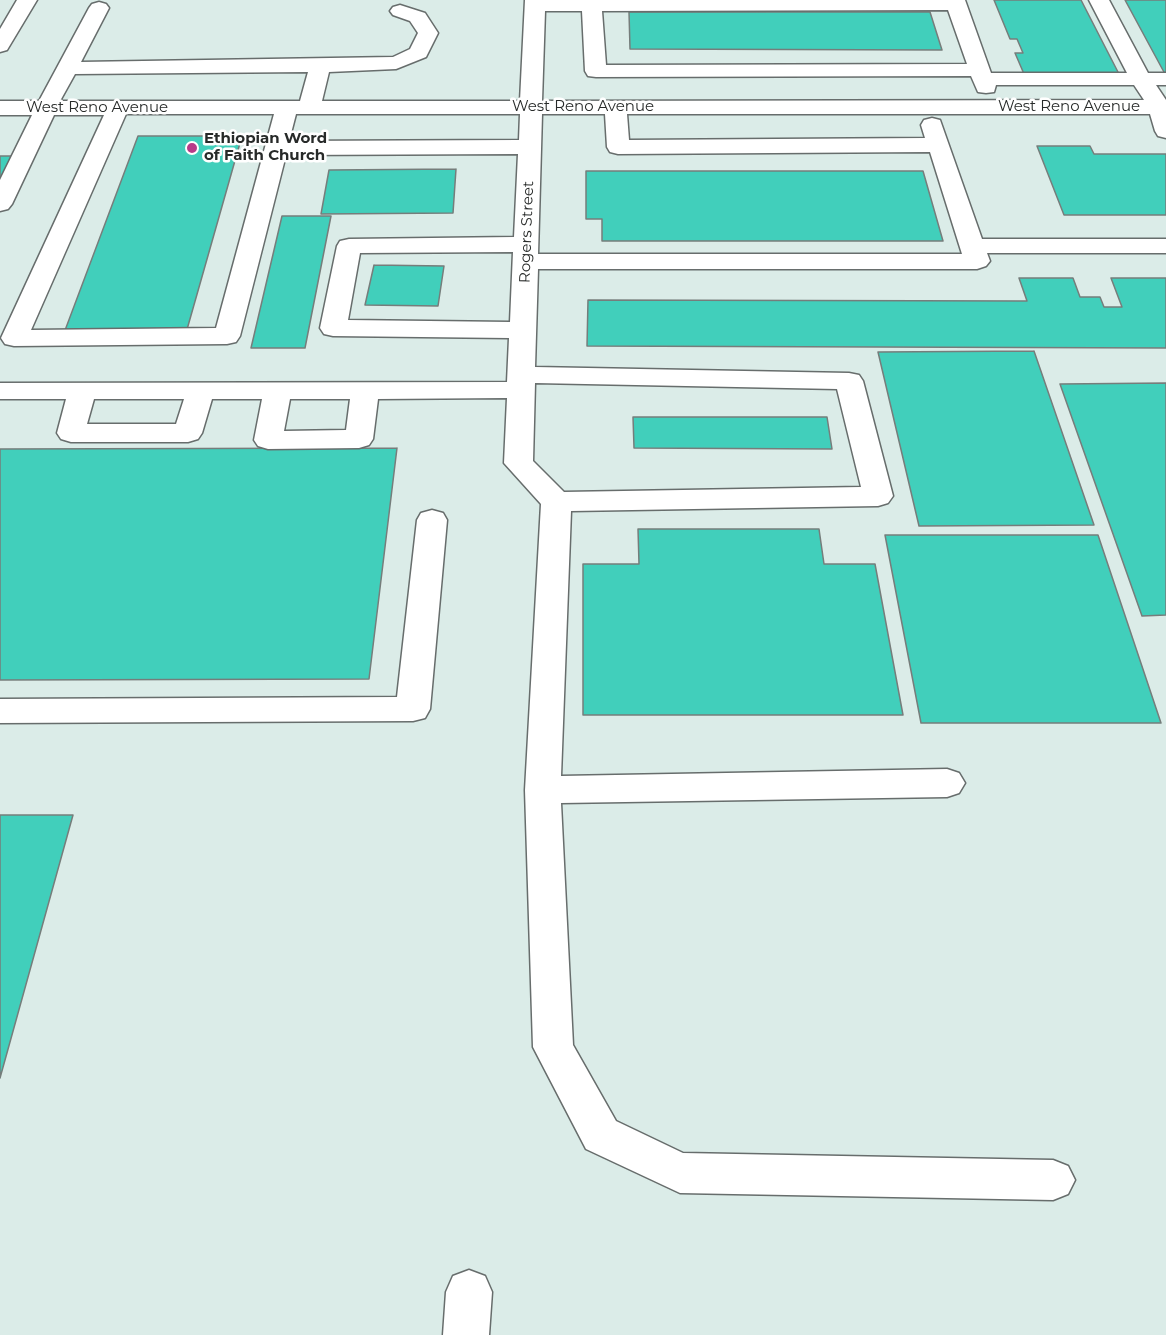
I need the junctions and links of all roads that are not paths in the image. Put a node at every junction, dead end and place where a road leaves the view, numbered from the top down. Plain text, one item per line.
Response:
1 (27, 0) edge
2 (1099, 0) edge
3 (535, 2) edge
4 (956, 2) edge
5 (592, 5) junction
6 (99, 8) dead end
7 (400, 11) dead end
8 (0, 45) edge
9 (320, 66) junction
10 (67, 68) junction
11 (981, 74) junction
12 (1141, 79) junction
13 (1166, 79) edge
14 (531, 107) junction
15 (616, 107) junction
16 (926, 107) junction
17 (993, 107) junction
18 (1163, 107) edge
19 (0, 108) edge
20 (46, 108) junction
21 (118, 108) junction
22 (298, 108) junction
23 (1166, 131) edge
24 (939, 145) junction
25 (0, 146) edge
26 (27, 146) junction
27 (530, 147) junction
28 (277, 148) junction
29 (0, 204) edge
30 (972, 246) junction
31 (1166, 246) edge
32 (526, 253) junction
33 (523, 330) junction
34 (521, 383) junction
35 (278, 390) junction
36 (365, 390) junction
37 (0, 391) edge
38 (82, 391) junction
39 (200, 391) junction
40 (556, 502) junction
41 (432, 520) dead end
42 (0, 711) edge
43 (947, 783) dead end
44 (543, 790) junction
45 (1053, 1180) dead end

1 - 8 street
2 - 12 street
3 - 5 street
3 - 14 street, Rogers Street
4 - 5 street
4 - 11 street
5 - 11 street
6 - 10 street
7 - 9 street
9 - 10 street
9 - 22 street
10 - 20 street
11 - 12 street
11 - 17 street
12 - 13 street
12 - 18 street
14 - 15 street, West Reno Avenue
14 - 22 street, West Reno Avenue
14 - 27 street, Rogers Street
15 - 16 street, West Reno Avenue
15 - 24 street
16 - 17 street, West Reno Avenue
16 - 24 street
17 - 18 street, West Reno Avenue
18 - 23 street
19 - 20 street, West Reno Avenue
20 - 21 street, West Reno Avenue
20 - 26 street
21 - 22 street, West Reno Avenue
21 - 28 street
22 - 28 street
24 - 30 street
25 - 26 street
26 - 29 street
27 - 28 street
27 - 32 street, Rogers Street
30 - 31 street
30 - 32 street
32 - 33 street, Rogers Street
32 - 33 street
33 - 34 street, Rogers Street
34 - 36 street
34 - 40 street, Rogers Street
34 - 40 street
35 - 36 street
35 - 36 street
35 - 39 street
37 - 38 street
38 - 39 street
38 - 39 street
40 - 44 street
41 - 42 street
43 - 44 street
44 - 45 street

